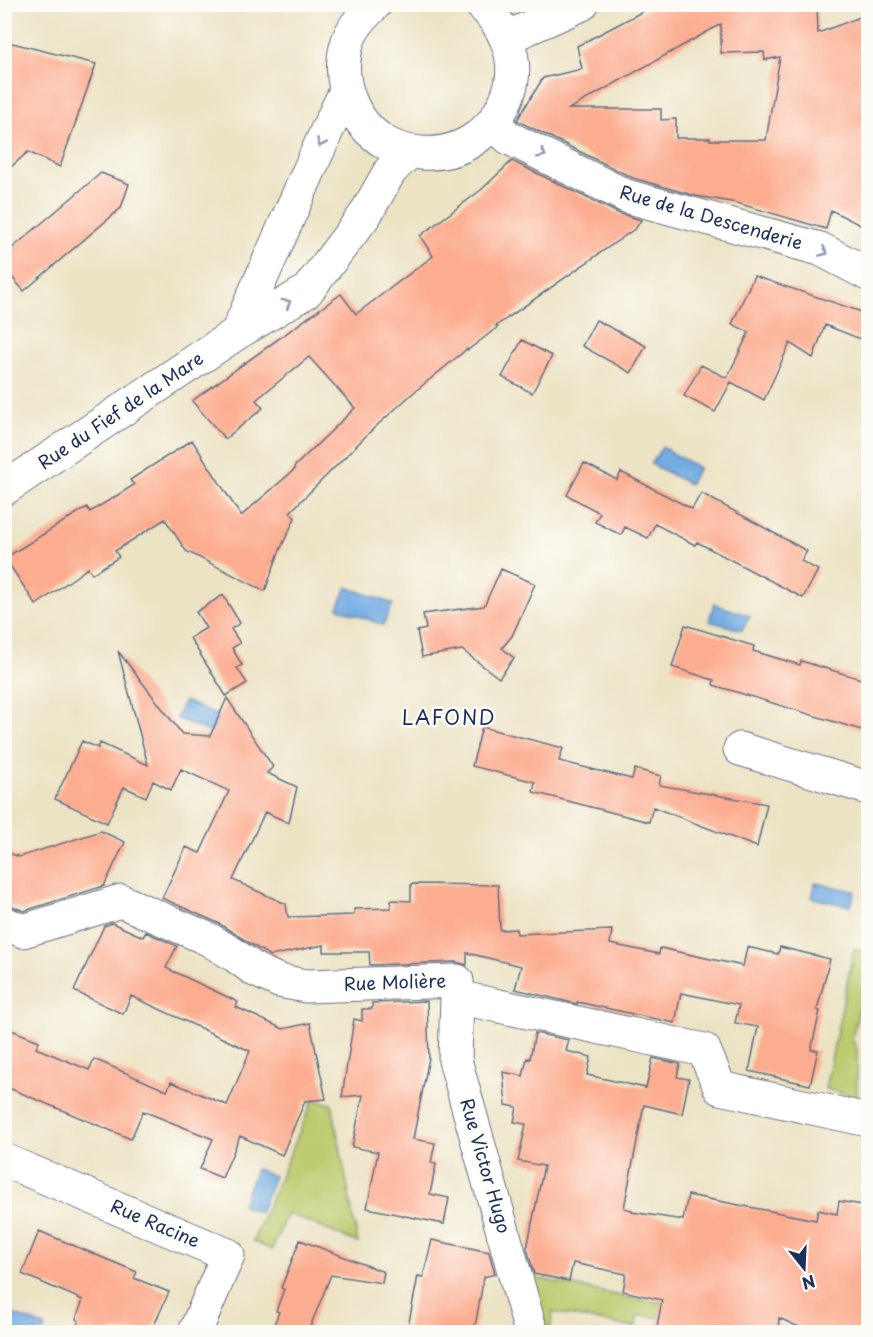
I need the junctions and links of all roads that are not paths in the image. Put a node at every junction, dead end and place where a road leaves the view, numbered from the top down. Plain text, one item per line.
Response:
1 (375, 4) edge
2 (481, 4) edge
3 (582, 4) edge
4 (506, 38) junction
5 (346, 91) junction
6 (493, 123) junction
7 (409, 152) junction
8 (868, 274) edge
9 (237, 333) junction
10 (4, 489) edge
11 (740, 749) dead end
12 (868, 788) edge
13 (4, 923) edge
14 (457, 997) junction
15 (868, 1120) edge
16 (4, 1160) edge
17 (195, 1332) edge
18 (531, 1332) edge

1 - 5 street
2 - 4 street
3 - 4 street
4 - 6 street
5 - 7 street
5 -> 9 street
6 - 7 street
6 -> 8 street, Rue de la Descenderie
9 -> 7 street, Rue du Fief de la Mare
9 - 10 street, Rue du Fief de la Mare
11 - 12 street
13 - 14 street, Rue Molière
14 - 15 street, Rue Molière
14 - 18 street, Rue Victor Hugo
16 - 17 street, Rue Racine

